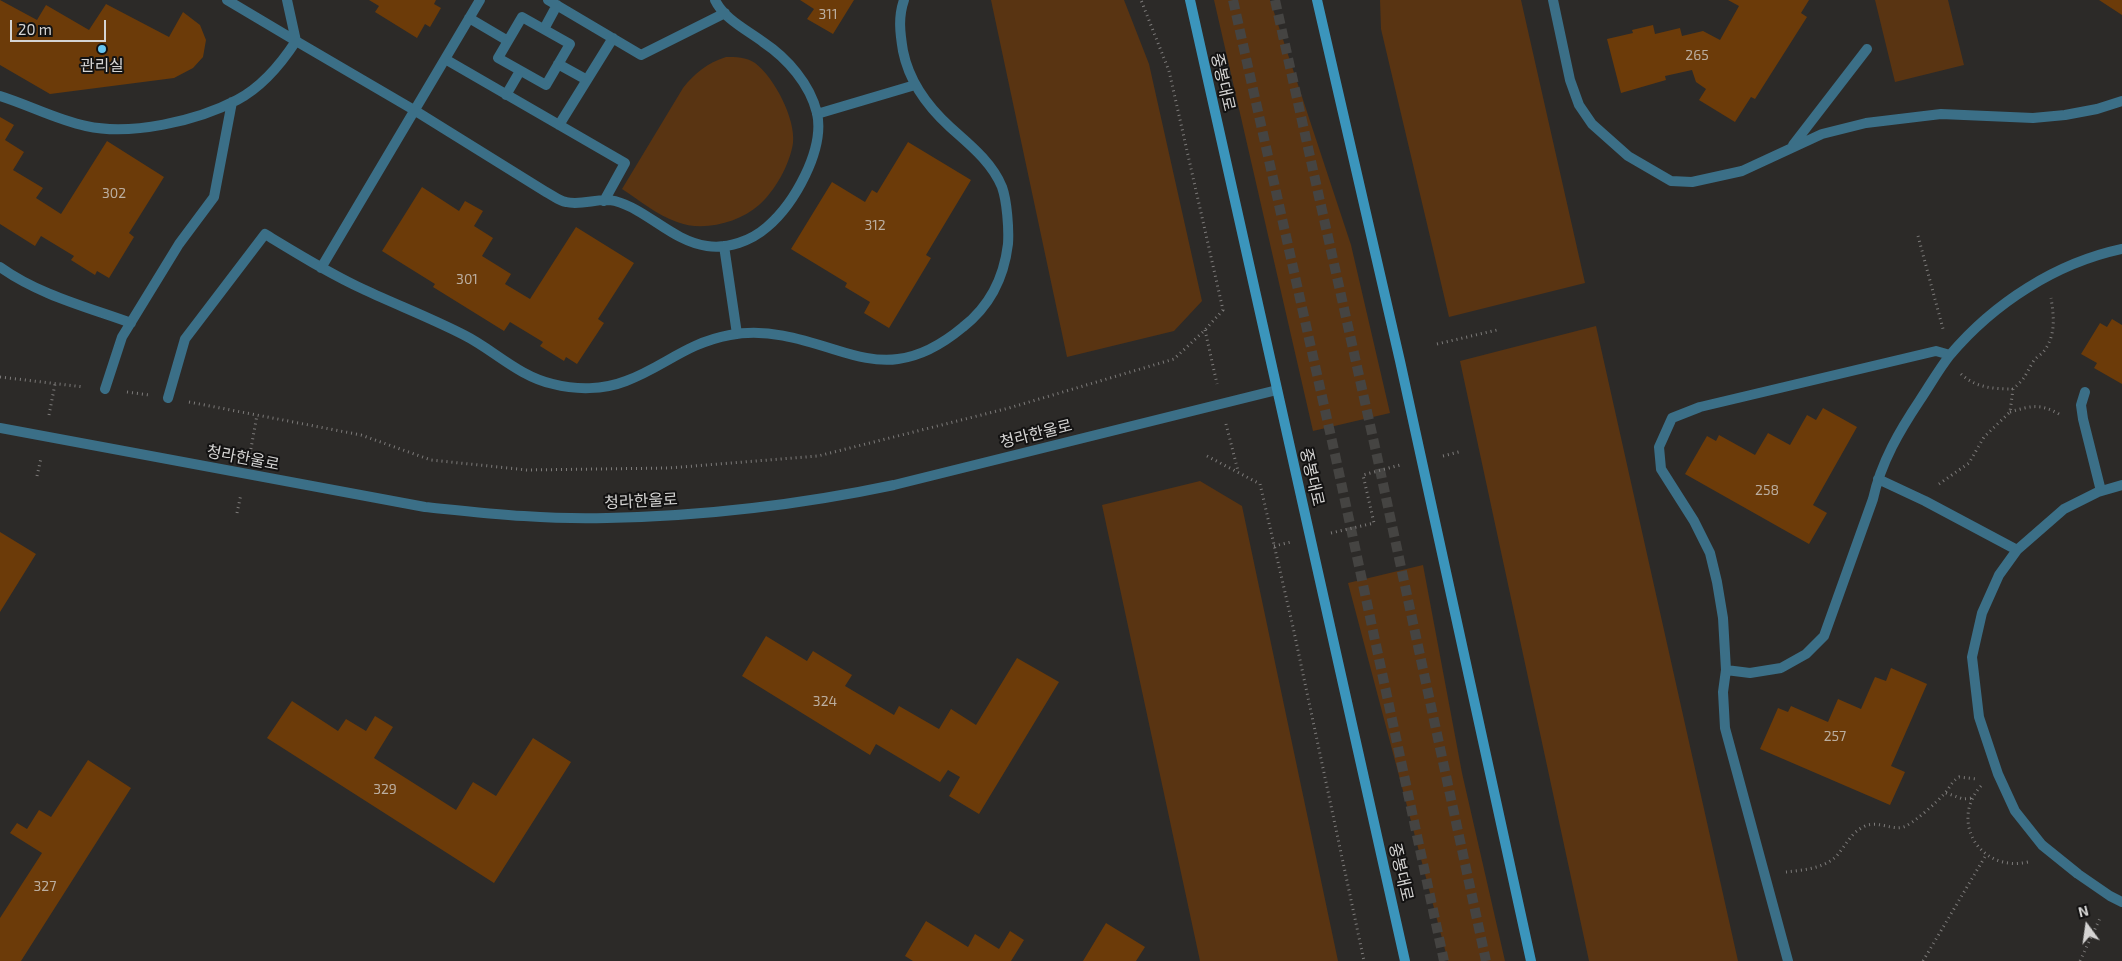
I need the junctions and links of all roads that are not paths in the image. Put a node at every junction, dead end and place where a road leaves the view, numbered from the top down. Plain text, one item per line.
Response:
1 (228, 0) edge
2 (287, 0) edge
3 (480, 0) edge
4 (715, 0) edge
5 (904, 0) edge
6 (1190, 0) edge
7 (1317, 0) edge
8 (1553, 0) edge
9 (552, 3) edge
10 (725, 13) junction
11 (469, 18) junction
12 (544, 29) junction
13 (613, 38) junction
14 (296, 41) junction
15 (508, 41) junction
16 (1867, 49) dead end
17 (445, 59) junction
18 (558, 64) junction
19 (520, 70) junction
20 (587, 80) junction
21 (914, 85) junction
22 (506, 95) junction
23 (0, 96) edge
24 (2122, 101) edge
25 (232, 102) junction
26 (414, 110) junction
27 (817, 114) junction
28 (559, 125) junction
29 (1793, 146) junction
30 (604, 201) junction
31 (724, 246) junction
32 (2122, 249) edge
33 (0, 267) edge
34 (321, 268) junction
35 (131, 323) junction
36 (737, 334) junction
37 (1950, 355) junction
38 (105, 390) road end
39 (1277, 390) junction
40 (2084, 392) dead end
41 (168, 398) road end
42 (0, 428) edge
43 (1878, 479) junction
44 (2122, 485) edge
45 (2101, 491) junction
46 (2016, 550) junction
47 (1726, 670) junction
48 (2122, 902) edge
49 (1405, 961) edge
50 (1531, 961) edge
51 (1788, 961) edge

1 - 14 street
2 - 14 street
3 - 11 street
4 - 10 street
5 - 21 street
6 - 39 main road, 중봉대로
7 - 50 main road
8 - 29 street
9 - 12 street
9 - 13 street
10 - 13 street
10 - 27 street
11 - 15 street
11 - 17 street
12 - 15 street
12 - 18 street
13 - 20 street
14 - 25 street
14 - 26 street
15 - 19 street
16 - 29 street
17 - 22 street
17 - 26 street
18 - 19 street
18 - 20 street
19 - 22 street
20 - 28 street
21 - 27 street
21 - 36 street
22 - 28 street
23 - 25 street
24 - 29 street
25 - 35 street
26 - 30 street
26 - 34 street
27 - 31 street
28 - 30 street
30 - 31 street
31 - 36 street
32 - 37 street
33 - 35 street
34 - 36 street
34 - 41 street
35 - 38 street
37 - 43 street
37 - 47 street
39 - 42 street, 청라한울로
39 - 49 main road, 중봉대로
40 - 45 street
43 - 46 street
43 - 47 street
44 - 45 street
45 - 46 street
46 - 48 street
47 - 51 street

